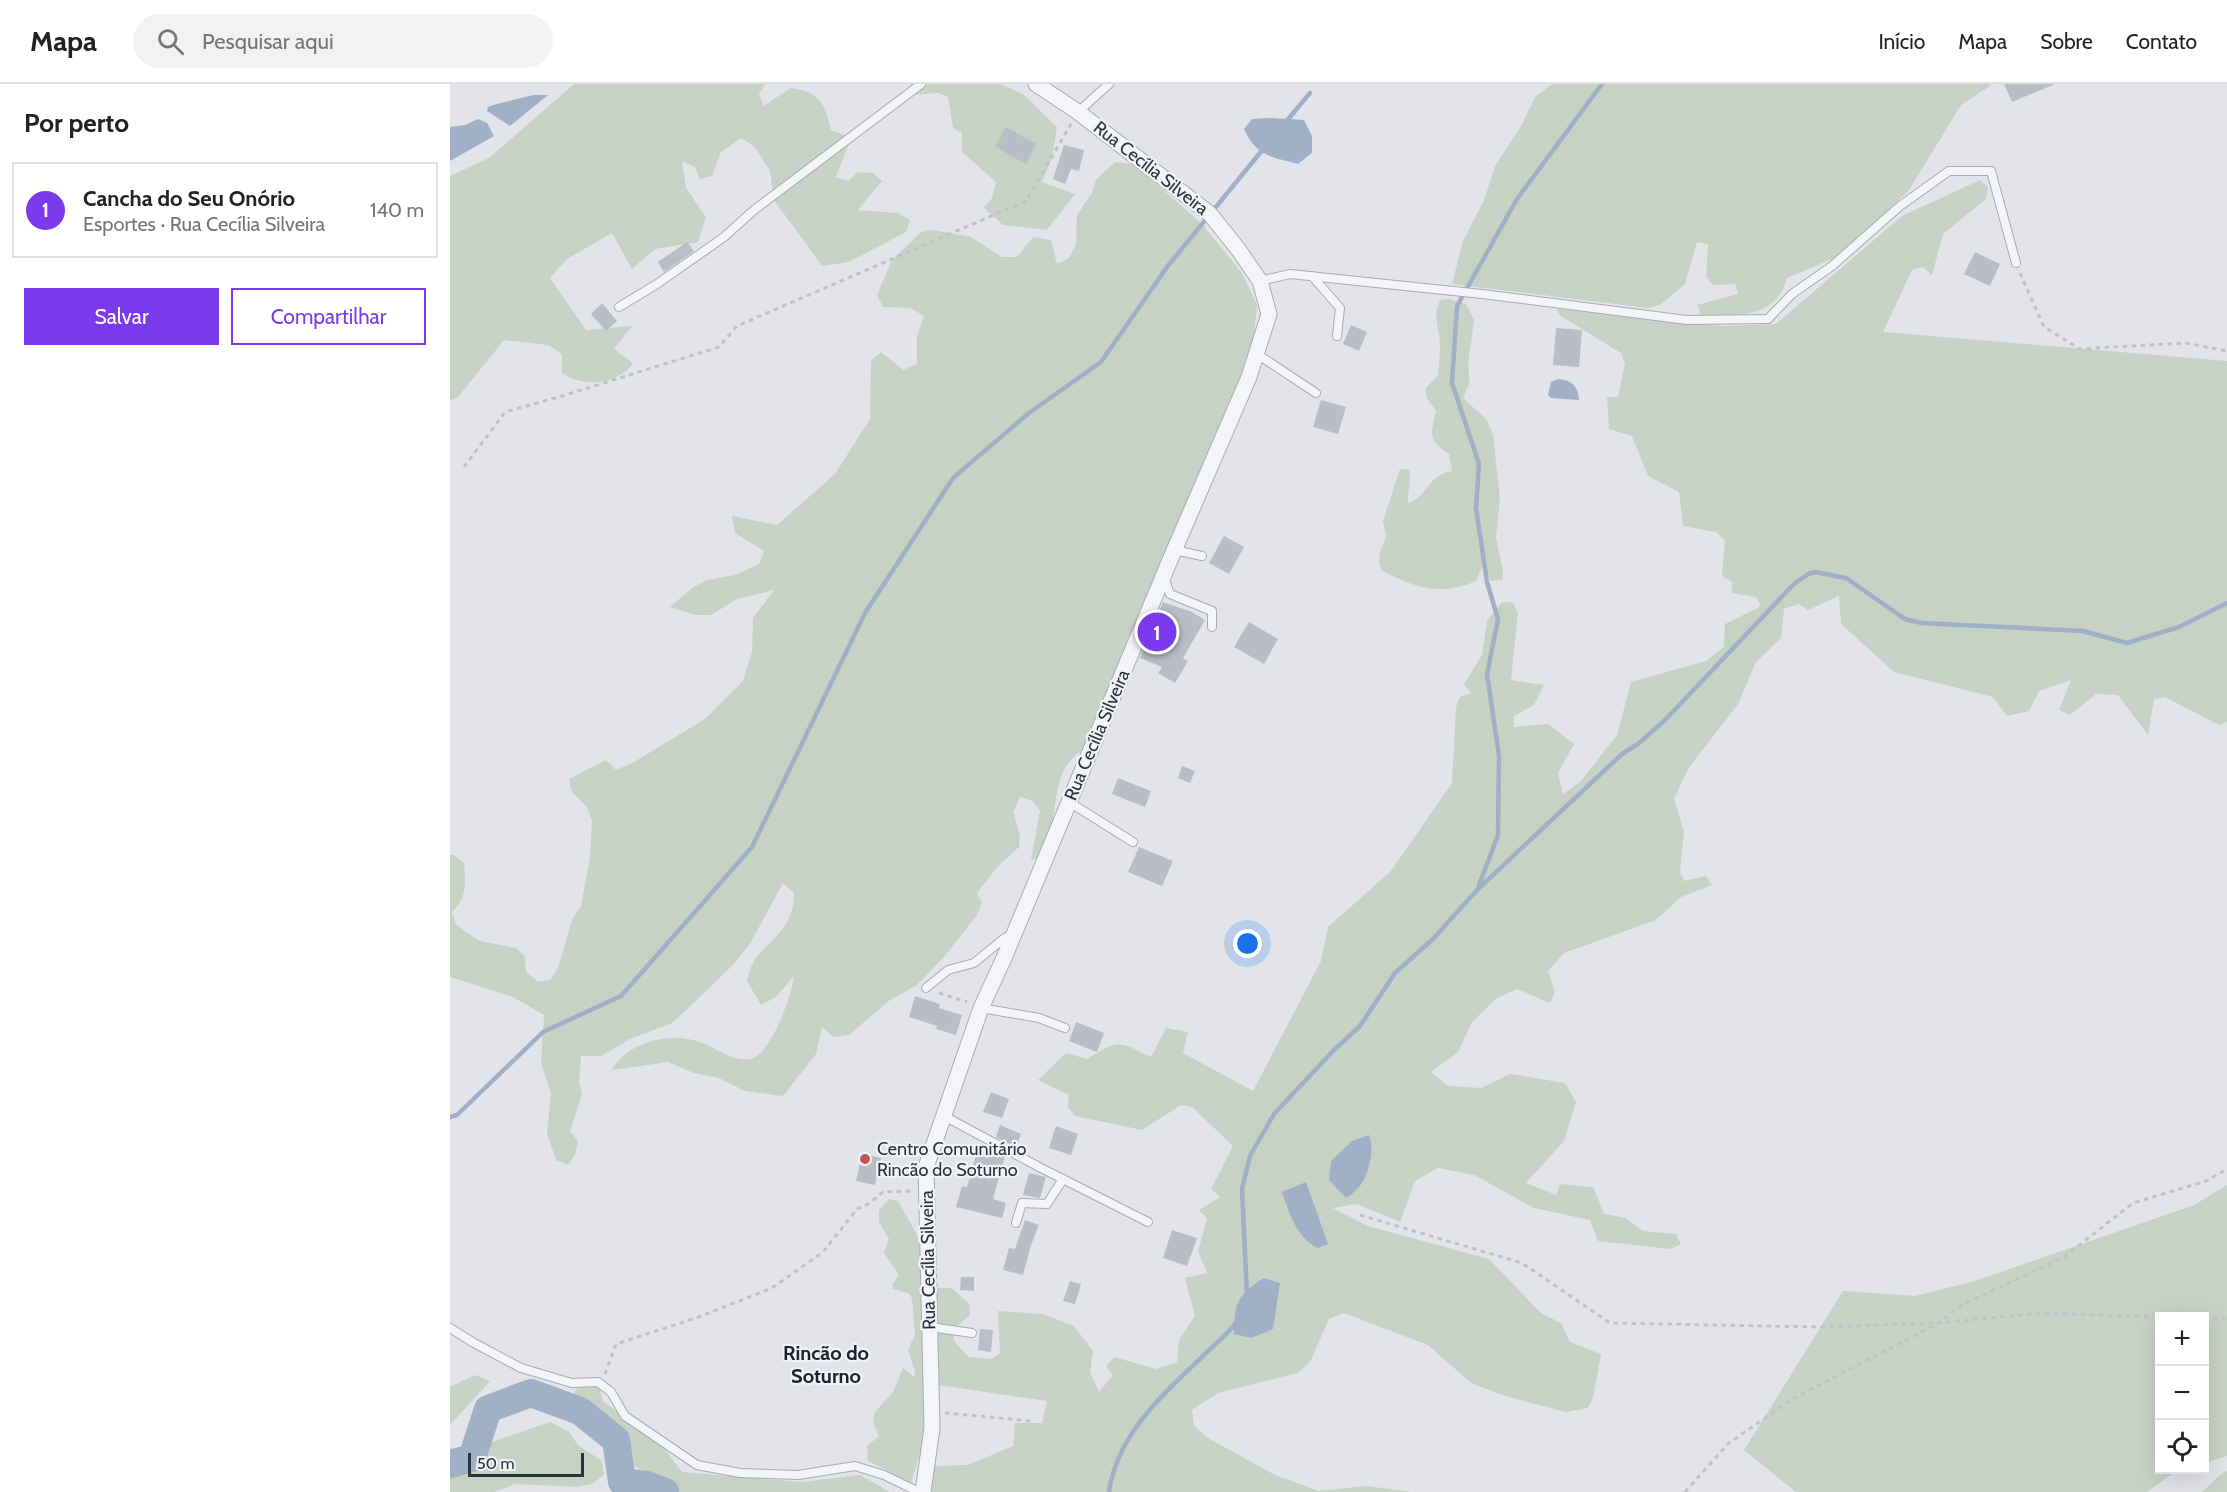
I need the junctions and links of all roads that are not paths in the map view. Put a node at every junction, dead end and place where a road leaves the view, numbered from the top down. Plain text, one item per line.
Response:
1 (921, 84) edge
2 (1036, 84) edge
3 (1109, 84) edge
4 (1078, 112) junction
5 (2016, 263) road end
6 (1312, 276) junction
7 (1260, 281) junction
8 (619, 307) dead end
9 (1337, 336) dead end
10 (1257, 354) junction
11 (1317, 393) dead end
12 (1174, 550) junction
13 (1203, 556) dead end
14 (1164, 575) junction
15 (1212, 627) dead end
16 (1069, 802) junction
17 (1133, 842) dead end
18 (1015, 933) junction
19 (926, 988) road end
20 (981, 1008) junction
21 (1065, 1028) dead end
22 (944, 1116) junction
23 (1063, 1179) junction
24 (1148, 1222) dead end
25 (1016, 1223) dead end
26 (930, 1327) junction
27 (450, 1328) edge
28 (972, 1333) dead end
29 (919, 1492) edge
30 (923, 1492) edge

1 - 8 lane
2 - 4 street, Rua Cecília Silveira
3 - 4 lane
4 - 7 street, Rua Cecília Silveira
5 - 6 lane
6 - 7 lane
6 - 9 lane
7 - 10 street, Rua Cecília Silveira
10 - 11 lane
10 - 12 street, Rua Cecília Silveira
12 - 13 lane
12 - 14 street, Rua Cecília Silveira
14 - 15 lane
14 - 16 street, Rua Cecília Silveira
16 - 17 lane
16 - 18 street, Rua Cecília Silveira
18 - 19 lane
18 - 20 street, Rua Cecília Silveira
20 - 21 lane
20 - 22 street, Rua Cecília Silveira
22 - 23 lane
22 - 26 street, Rua Cecília Silveira
23 - 24 lane
23 - 25 lane
26 - 28 lane
26 - 30 street, Rua Cecília Silveira
27 - 29 lane

